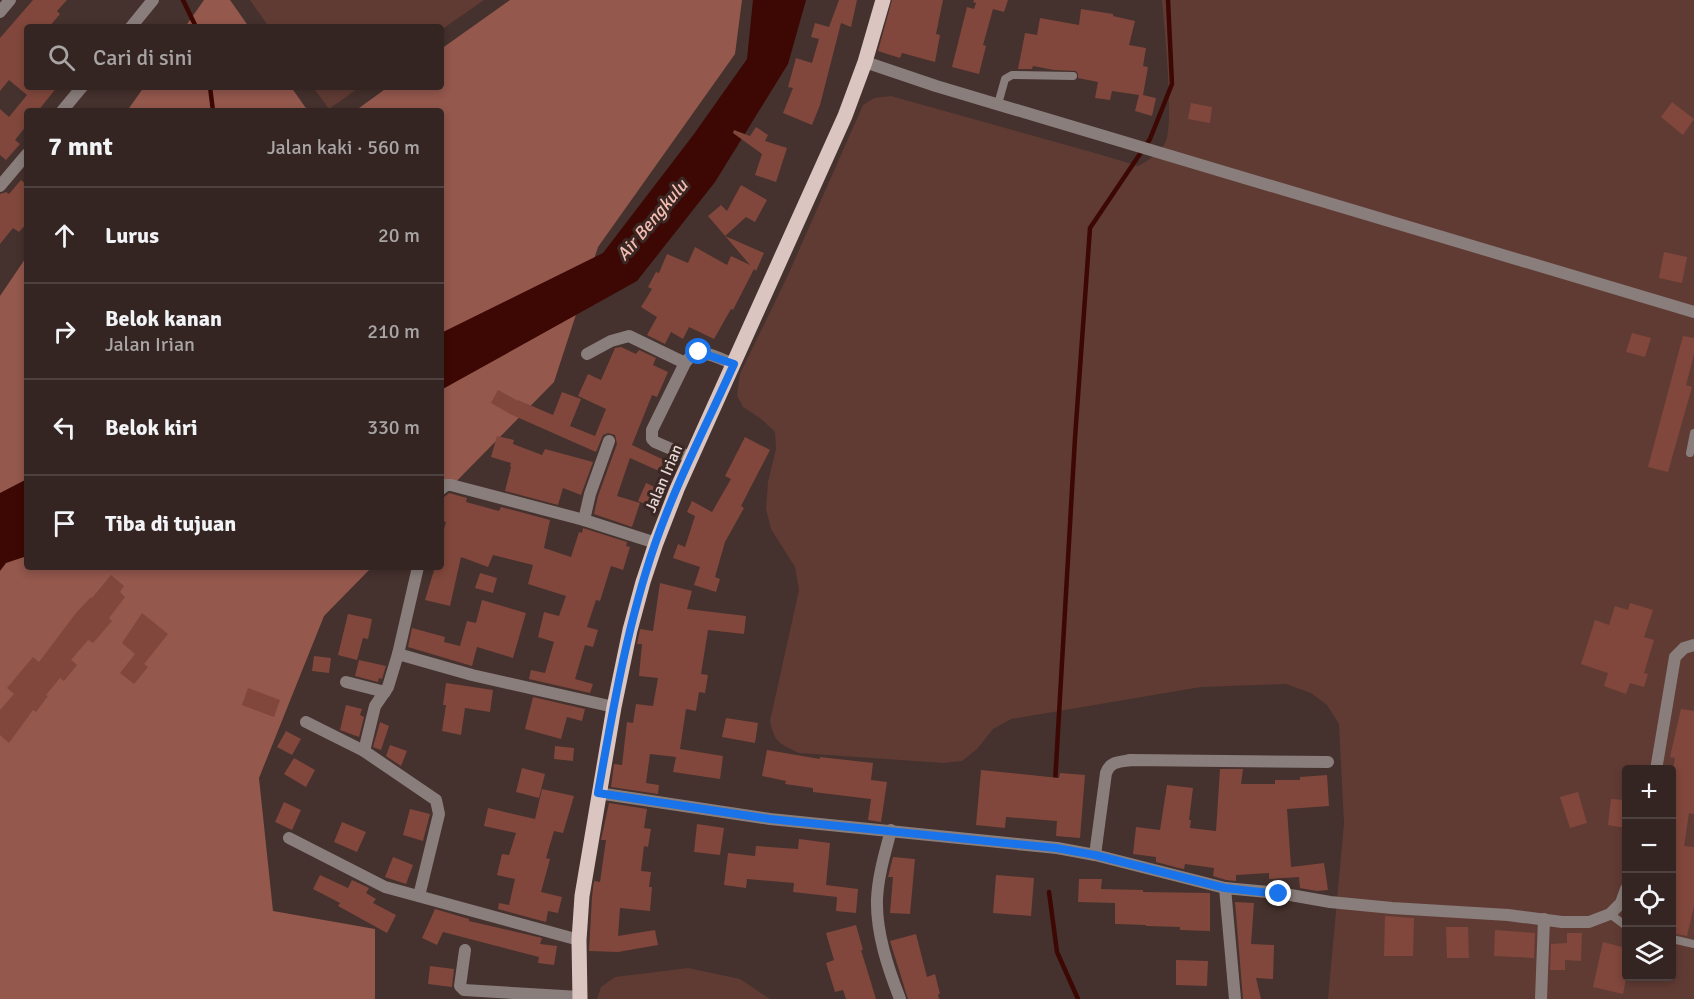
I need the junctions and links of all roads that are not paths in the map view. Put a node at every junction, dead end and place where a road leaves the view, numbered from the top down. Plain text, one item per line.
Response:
1 (10, 0) edge
2 (153, 0) edge
3 (883, 0) edge
4 (0, 12) edge
5 (133, 24) edge
6 (865, 62) junction
7 (1073, 76) dead end
8 (80, 90) edge
9 (998, 104) junction
10 (64, 108) edge
11 (24, 157) edge
12 (0, 186) edge
13 (1694, 312) edge
14 (587, 354) dead end
15 (685, 363) junction
16 (734, 364) junction
17 (1694, 433) edge
18 (609, 441) dead end
19 (1690, 453) dead end
20 (692, 458) junction
21 (444, 487) edge
22 (584, 520) junction
23 (656, 543) junction
24 (417, 570) edge
25 (1694, 645) edge
26 (398, 654) junction
27 (346, 682) dead end
28 (385, 692) junction
29 (614, 707) junction
30 (306, 722) dead end
31 (364, 751) junction
32 (1328, 762) dead end
33 (1657, 765) edge
34 (598, 793) junction
35 (891, 830) junction
36 (289, 838) dead end
37 (1095, 855) junction
38 (1225, 888) junction
39 (419, 896) junction
40 (1622, 900) edge
41 (1610, 914) junction
42 (1544, 919) junction
43 (1622, 923) edge
44 (579, 940) junction
45 (1676, 940) edge
46 (1694, 944) edge
47 (465, 950) dead end
48 (580, 998) edge
49 (900, 999) edge
50 (1234, 999) edge
51 (1541, 999) edge

1 - 4 street
2 - 5 street
3 - 6 main road, Jalan Irian
6 - 9 street
6 - 16 main road, Jalan Irian
7 - 9 lane
8 - 10 street
9 - 13 street
11 - 12 street
14 - 15 street
15 - 16 street
15 - 20 street
16 - 20 main road, Jalan Irian
17 - 19 lane
18 - 22 street
20 - 23 main road, Jalan Irian
21 - 22 street
22 - 23 street
23 - 29 main road, Jalan Irian
24 - 26 street
25 - 33 street
26 - 28 street
26 - 29 street
27 - 28 street
28 - 31 street
29 - 34 main road, Jalan Irian
30 - 31 street
31 - 39 street
32 - 37 street
34 - 35 street
34 - 44 main road, Jalan Irian
35 - 37 street
35 - 49 street
36 - 39 street
37 - 38 street
38 - 42 street
38 - 50 street
39 - 44 street
40 - 41 street
41 - 42 street
41 - 43 lane
42 - 51 street
44 - 48 main road, Jalan Irian
45 - 46 lane
47 - 48 street

